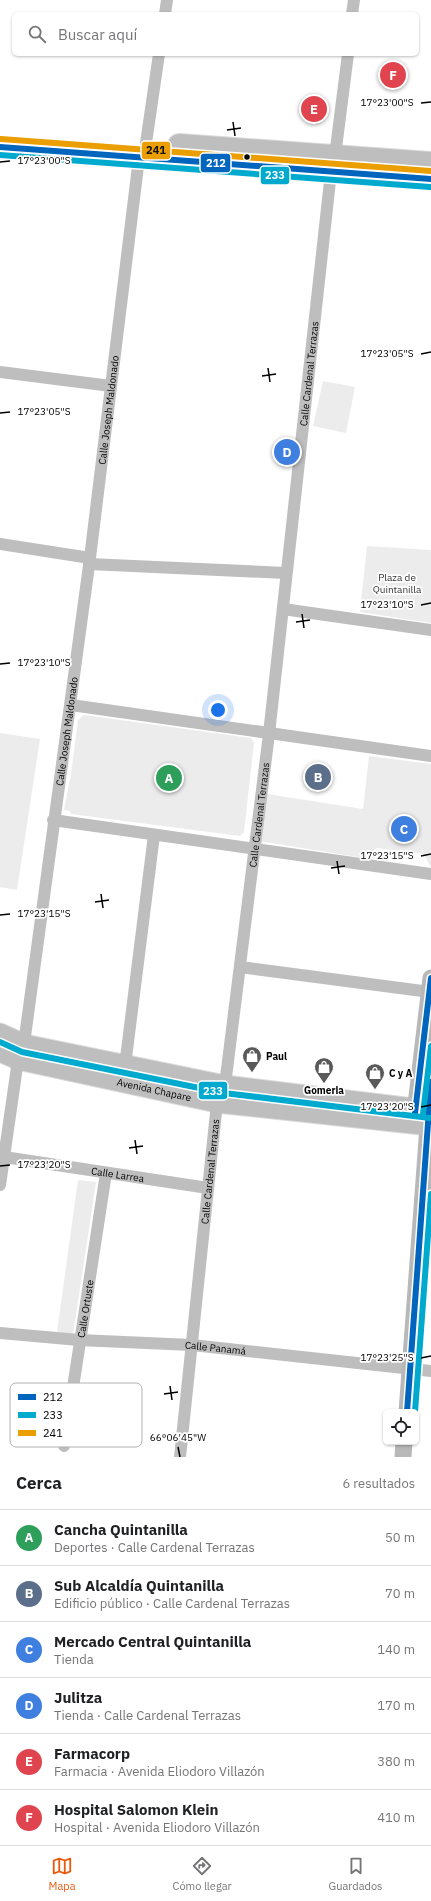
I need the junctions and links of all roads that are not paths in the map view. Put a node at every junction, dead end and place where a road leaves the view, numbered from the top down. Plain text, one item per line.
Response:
1 (167, 0) edge
2 (354, 0) edge
3 (165, 12) edge
4 (352, 12) edge
5 (159, 56) edge
6 (348, 56) edge
7 (0, 132) edge
8 (0, 147) edge
9 (142, 150) junction
10 (333, 164) junction
11 (431, 164) edge
12 (431, 179) edge
13 (0, 372) edge
14 (111, 386) junction
15 (0, 544) edge
16 (90, 561) junction
17 (286, 573) junction
18 (283, 609) junction
19 (431, 630) edge
20 (70, 705) junction
21 (269, 734) junction
22 (431, 756) edge
23 (53, 820) junction
24 (154, 835) junction
25 (255, 849) junction
26 (431, 874) edge
27 (240, 967) junction
28 (430, 984) edge
29 (0, 1033) edge
30 (0, 1052) edge
31 (21, 1052) junction
32 (125, 1066) junction
33 (431, 1082) edge
34 (224, 1085) junction
35 (217, 1103) junction
36 (424, 1117) edge
37 (4, 1157) junction
38 (106, 1172) junction
39 (0, 1185) edge
40 (208, 1188) junction
41 (0, 1333) edge
42 (80, 1340) junction
43 (192, 1345) junction
44 (411, 1370) junction
45 (431, 1372) edge
46 (74, 1383) edge
47 (407, 1409) edge
48 (404, 1445) edge
49 (180, 1457) edge
50 (403, 1457) edge

1 - 3 street
2 - 4 street
5 - 9 street, Calle Joseph Maldonado
6 - 10 street, Calle Cardenal Terrazas
7 - 9 highway
8 - 9 highway
9 - 10 highway
9 - 14 street, Calle Joseph Maldonado
10 - 11 highway
10 - 12 highway
10 - 17 street, Calle Cardenal Terrazas
13 - 14 street
14 - 16 street, Calle Joseph Maldonado
15 - 16 street
16 - 17 street
16 - 20 street, Calle Joseph Maldonado
17 - 18 street, Calle Cardenal Terrazas
18 - 19 street
18 - 21 street, Calle Cardenal Terrazas
20 - 21 street
20 - 23 street, Calle Joseph Maldonado
21 - 22 street
21 - 25 street, Calle Cardenal Terrazas
23 - 24 street
23 - 31 street, Calle Joseph Maldonado
24 - 25 street
24 - 32 street
25 - 26 street
25 - 27 street, Calle Cardenal Terrazas
27 - 28 street
27 - 34 street, Calle Cardenal Terrazas
28 - 36 main road
29 - 31 main road, Avenida Chapare
30 - 31 main road, Avenida Chapare
31 - 32 main road, Avenida Chapare
31 - 35 main road, Avenida Chapare
31 - 37 street, Calle Joseph Maldonado
32 - 34 main road, Avenida Chapare
33 - 36 main road
34 - 35 street, Calle Cardenal Terrazas
34 - 36 main road, Avenida Chapare
35 - 36 main road, Avenida Chapare
35 - 40 street, Calle Cardenal Terrazas
36 - 44 main road
37 - 38 street, Calle Larrea
37 - 39 street, Calle Joseph Maldonado
38 - 40 street, Calle Larrea
38 - 42 street, Calle Ortuste
40 - 43 street, Calle Cardenal Terrazas
41 - 42 street, Calle Panamá
42 - 43 street, Calle Panamá
42 - 46 street, Calle Ortuste
43 - 44 street, Calle Panamá
43 - 49 street, Calle Cardenal Terrazas
44 - 45 street, Calle Panamá
44 - 47 main road
48 - 50 main road

